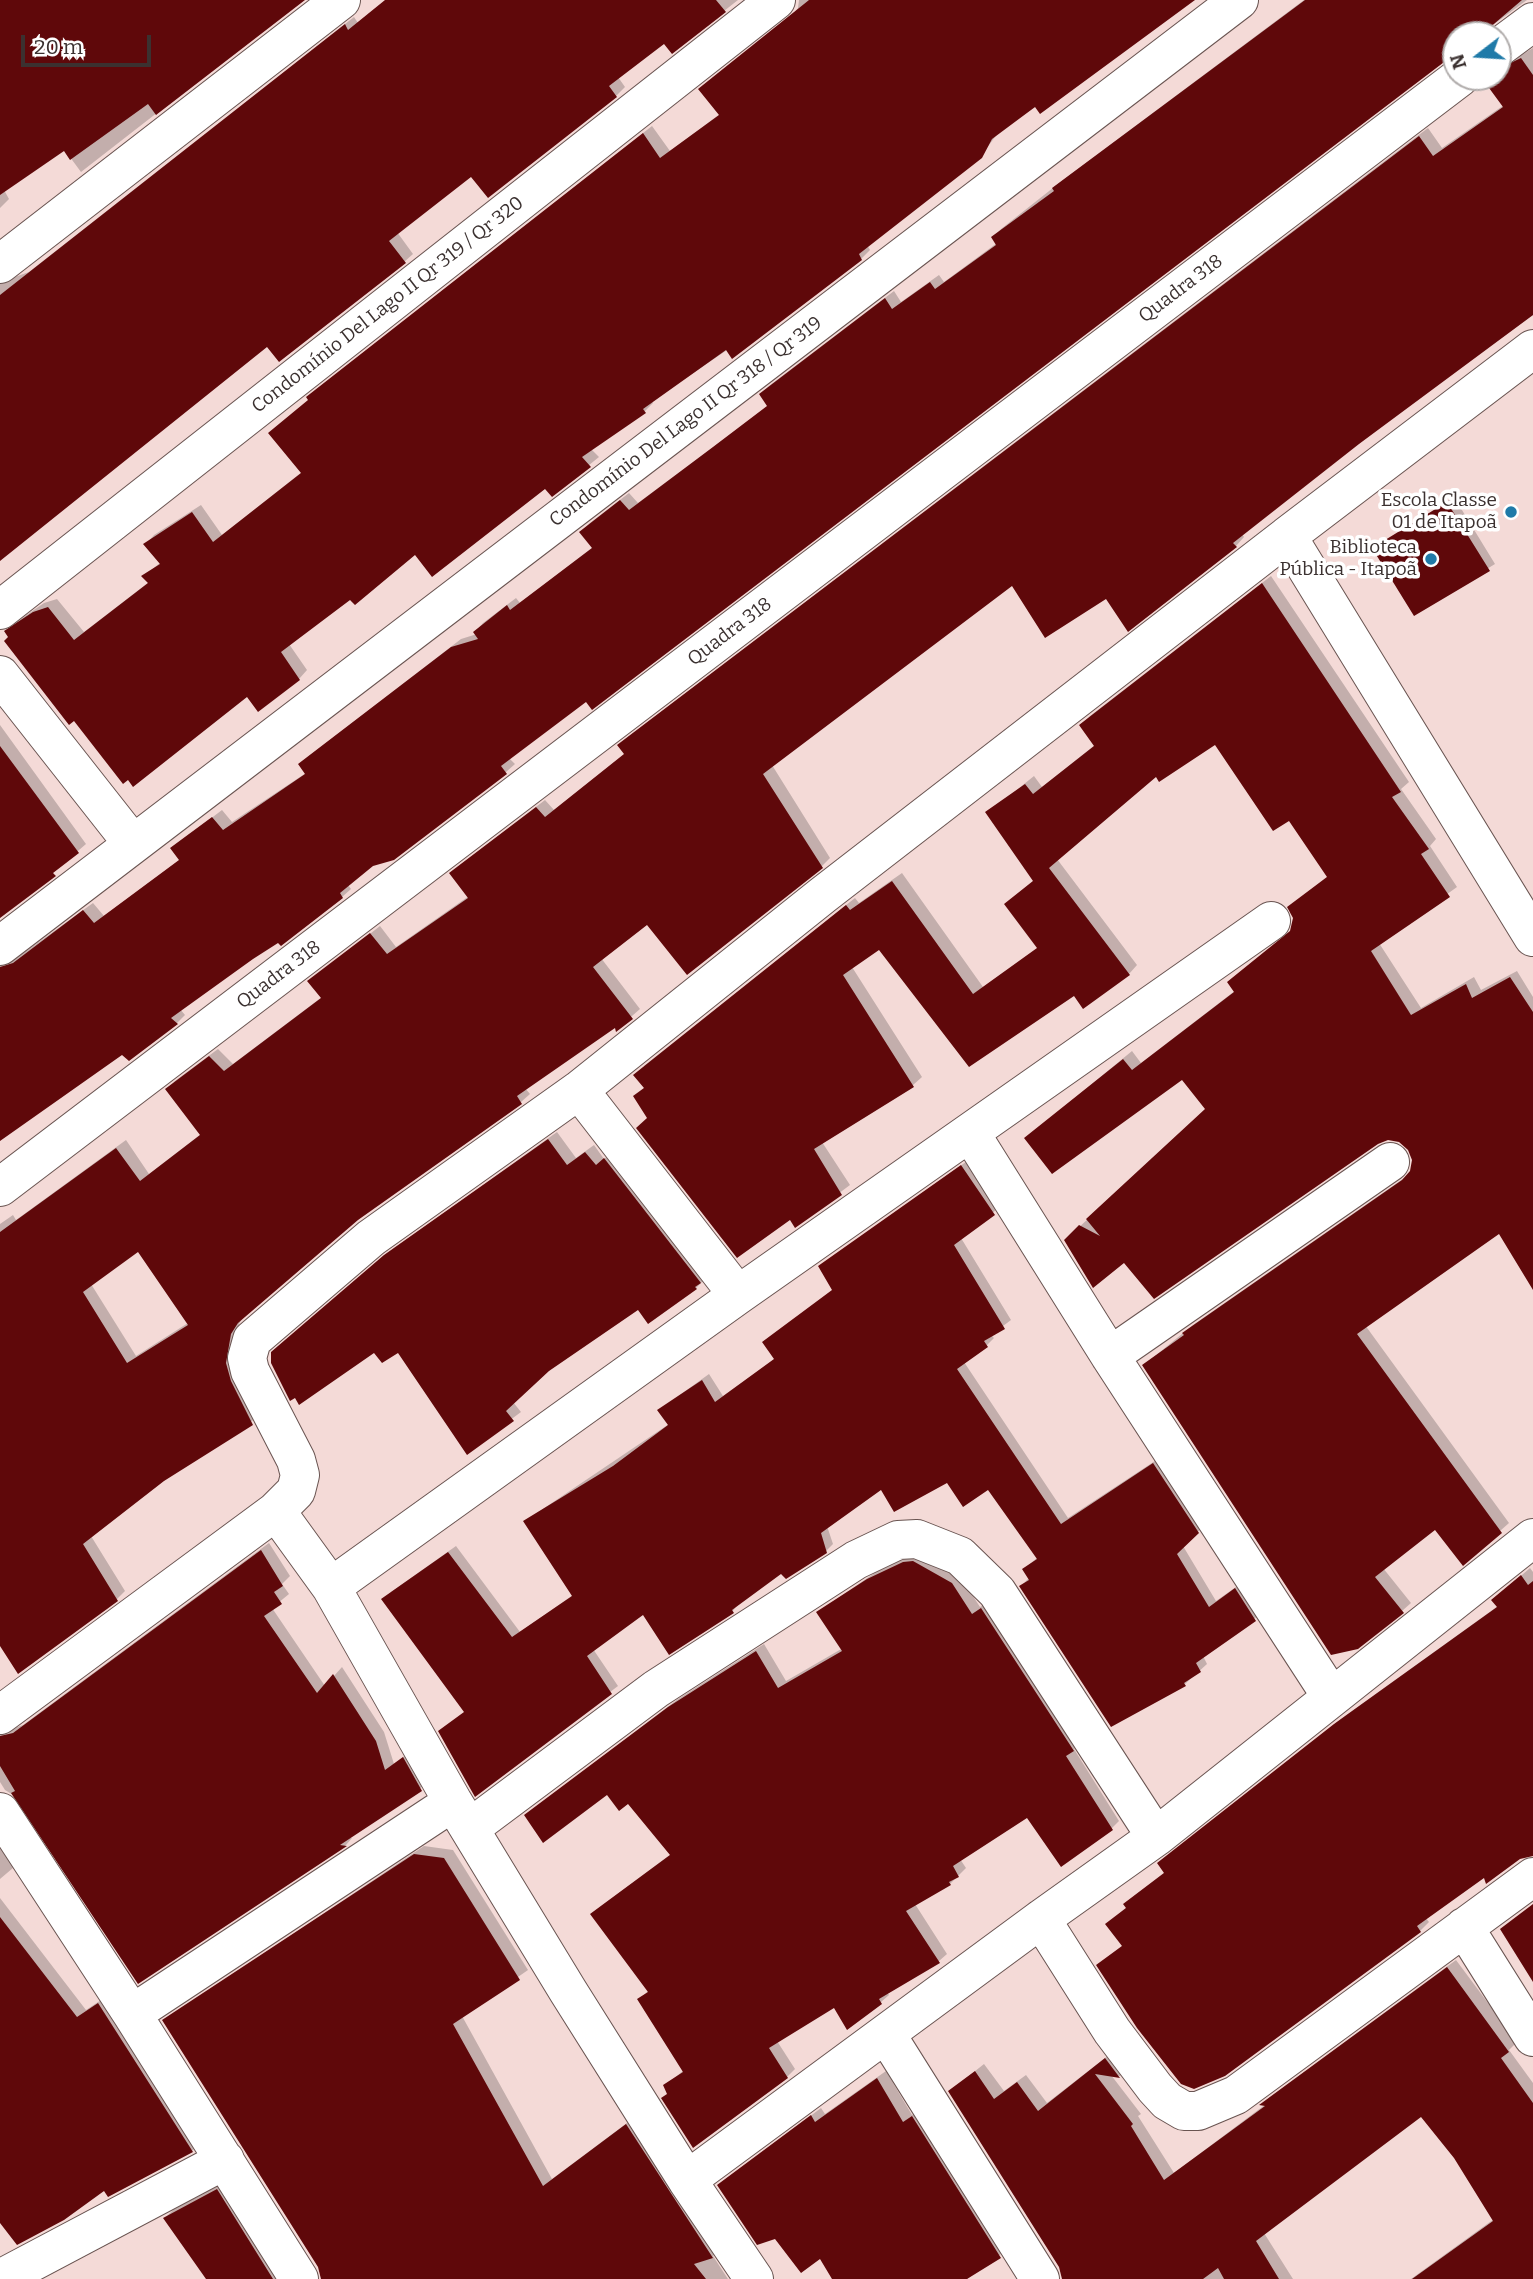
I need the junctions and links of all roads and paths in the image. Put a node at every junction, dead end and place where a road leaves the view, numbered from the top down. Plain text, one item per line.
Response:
1 (341, 0) edge
2 (776, 0) edge
3 (1239, 0) edge
4 (1533, 22) edge
5 (1512, 38) edge
6 (1442, 91) edge
7 (0, 264) edge
8 (1533, 349) edge
9 (1287, 536) junction
10 (0, 610) edge
11 (0, 675) edge
12 (134, 844) junction
13 (1271, 921) dead end
14 (1533, 936) edge
15 (0, 946) edge
16 (579, 1090) junction
17 (971, 1134) junction
18 (1390, 1162) dead end
19 (0, 1187) edge
20 (738, 1295) junction
21 (1110, 1356) junction
22 (276, 1511) junction
23 (1533, 1538) edge
24 (331, 1587) junction
25 (1331, 1696) junction
26 (0, 1716) edge
27 (0, 1812) edge
28 (462, 1815) junction
29 (1156, 1837) junction
30 (1533, 1877) edge
31 (1041, 1919) junction
32 (1464, 1927) junction
33 (132, 2014) junction
34 (886, 2034) junction
35 (1533, 2036) edge
36 (225, 2160) junction
37 (687, 2180) junction
38 (2, 2275) edge
39 (299, 2279) edge
40 (754, 2279) edge
41 (1041, 2279) edge

1 - 7 street
2 - 10 street, Condomínio Del Lago II Qr 319 / Qr 320
3 - 12 street, Condomínio Del Lago II Qr 318 / Qr 319
4 - 5 street
6 - 19 street, Quadra 318
8 - 9 street
9 - 14 street
9 - 16 street
11 - 12 street
12 - 15 street, Condomínio Del Lago II Qr 318 / Qr 319
13 - 17 street
16 - 20 street
16 - 22 street
17 - 20 street
17 - 21 street
18 - 21 street
20 - 24 street
21 - 25 street
22 - 24 street
22 - 26 street
23 - 25 street
24 - 28 street
25 - 29 street
27 - 33 street
28 - 29 street
28 - 33 street
28 - 37 street
29 - 31 street
30 - 32 street
31 - 32 street
31 - 34 street
32 - 35 street
33 - 36 street
34 - 37 street
34 - 41 street
36 - 38 street
36 - 39 street
37 - 40 street

